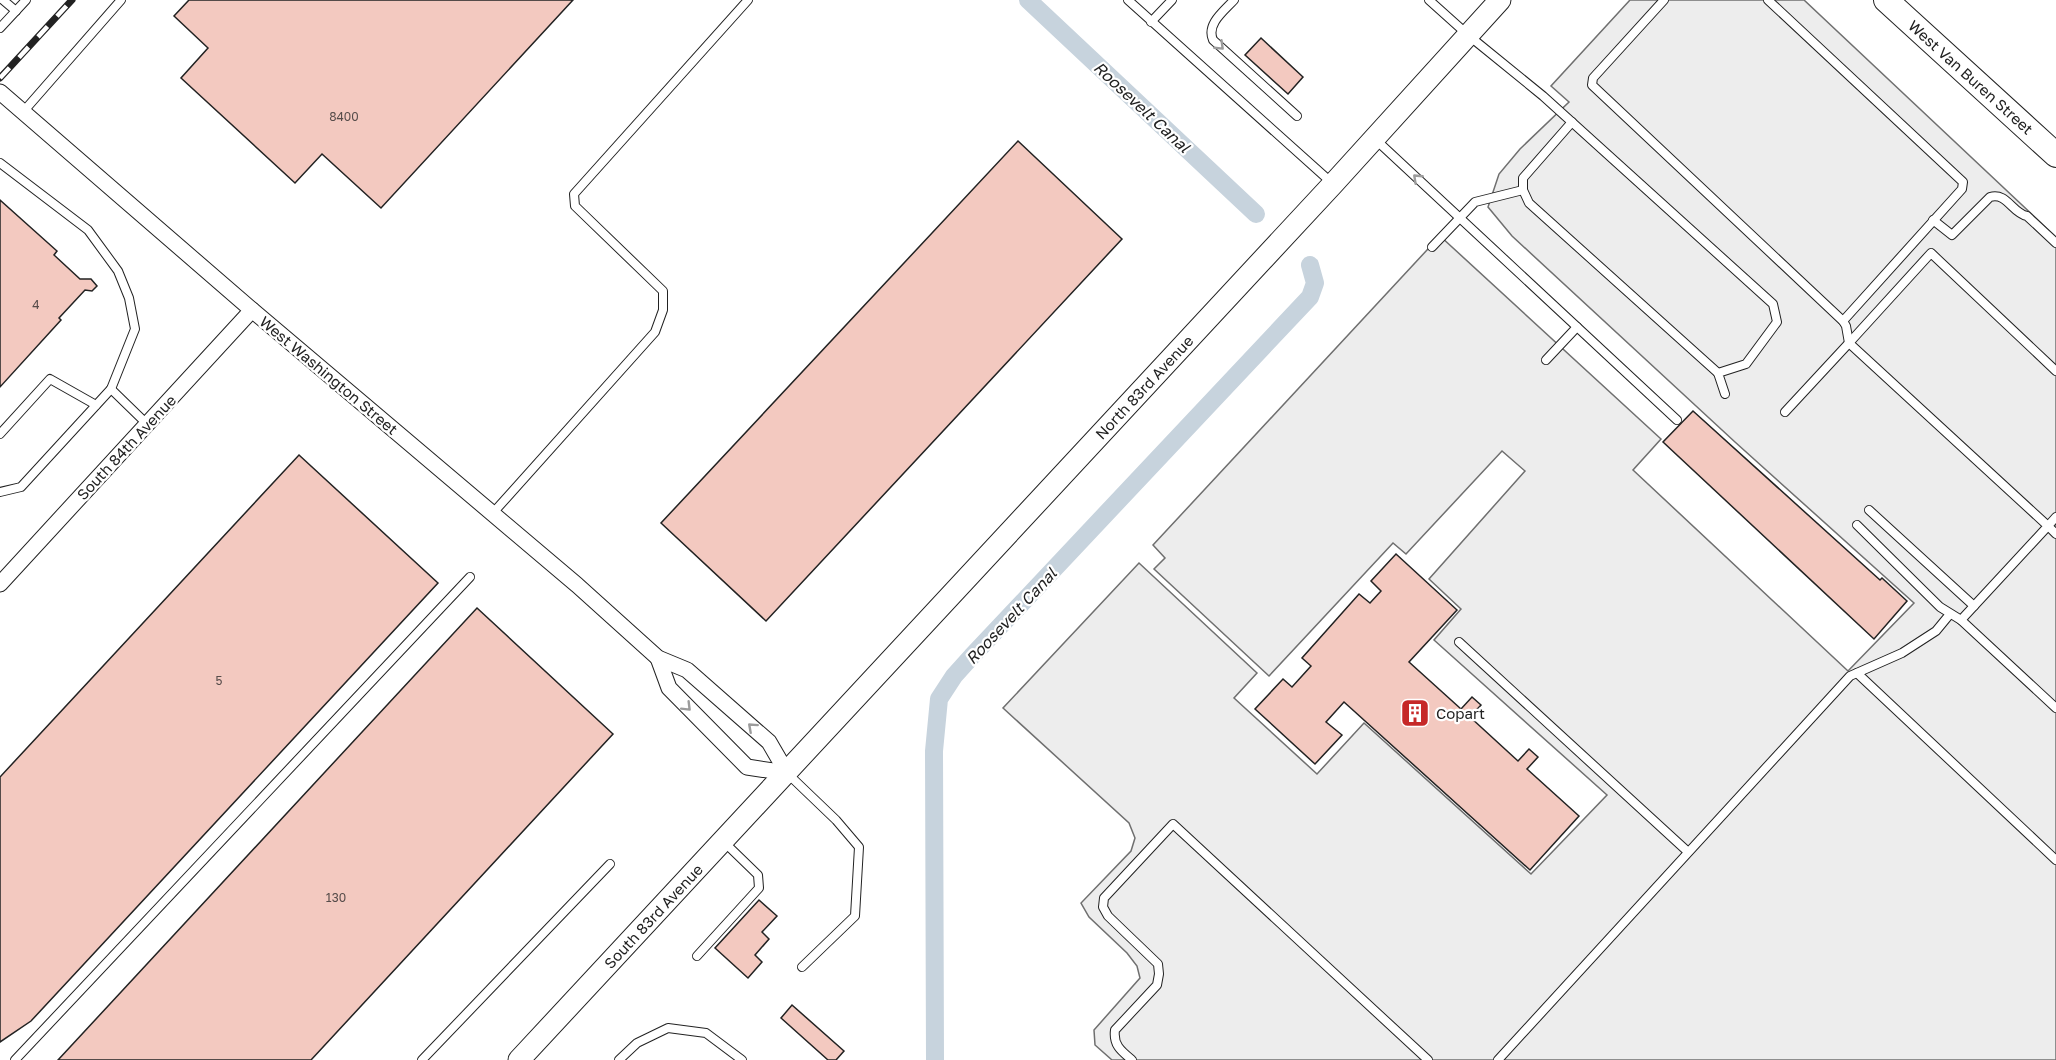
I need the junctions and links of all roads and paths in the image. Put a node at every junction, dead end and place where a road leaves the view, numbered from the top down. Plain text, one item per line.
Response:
1 (3, 0) edge
2 (26, 0) edge
3 (121, 0) edge
4 (748, 0) edge
5 (1128, 0) edge
6 (1172, 0) edge
7 (1234, 0) edge
8 (1429, 0) edge
9 (1500, 0) edge
10 (1664, 0) edge
11 (1768, 0) edge
12 (1886, 0) edge
13 (16, 11) junction
14 (1152, 22) junction
15 (0, 28) edge
16 (1468, 35) junction
17 (2, 99) edge
18 (22, 112) junction
19 (1297, 116) dead end
20 (1572, 122) junction
21 (1374, 138) junction
22 (2056, 155) edge
23 (0, 164) edge
24 (1334, 184) junction
25 (1523, 190) junction
26 (1460, 218) junction
27 (1933, 220) junction
28 (2056, 243) edge
29 (1432, 247) dead end
30 (252, 309) junction
31 (1843, 321) junction
32 (1577, 327) junction
33 (1849, 343) junction
34 (1546, 360) dead end
35 (2056, 371) edge
36 (1718, 373) junction
37 (111, 389) junction
38 (1725, 394) dead end
39 (96, 405) junction
40 (1785, 412) dead end
41 (1677, 420) dead end
42 (148, 425) junction
43 (0, 434) edge
44 (0, 492) edge
45 (1869, 510) dead end
46 (492, 514) junction
47 (2056, 517) edge
48 (1857, 525) dead end
49 (2048, 526) junction
50 (2056, 534) edge
51 (470, 577) dead end
52 (1, 579) edge
53 (1974, 606) junction
54 (1950, 614) junction
55 (1961, 620) junction
56 (1459, 642) dead end
57 (658, 658) junction
58 (1857, 673) junction
59 (2056, 708) edge
60 (787, 773) junction
61 (723, 841) junction
62 (1688, 851) junction
63 (2056, 860) edge
64 (610, 864) dead end
65 (697, 956) dead end
66 (802, 967) dead end
67 (15, 1060) edge
68 (422, 1060) edge
69 (519, 1060) edge
70 (619, 1060) edge
71 (742, 1060) edge
72 (1132, 1060) edge
73 (1428, 1060) edge
74 (1498, 1060) edge

1 - 13 lane
2 - 13 lane
3 - 18 lane
4 - 46 lane
5 - 14 lane
6 - 14 lane
7 -> 19 lane
8 - 16 lane
9 - 16 main road, North 83rd Avenue
10 - 31 lane
11 - 27 lane
12 - 22 main road, West Van Buren Street
13 - 15 lane
14 - 24 lane
16 - 20 lane
16 - 21 main road, North 83rd Avenue
17 - 18 street, West Washington Street
18 - 30 street, West Washington Street
20 - 25 lane
20 - 36 lane
21 - 24 main road, North 83rd Avenue
26 -> 21 lane
23 - 37 lane
24 - 60 main road, North 83rd Avenue
25 - 26 lane
25 - 36 lane
26 - 29 lane
26 - 32 lane
27 - 28 lane
27 - 31 lane
30 - 42 street, South 84th Avenue
30 - 46 street, West Washington Street
31 - 33 lane
32 - 34 lane
32 - 41 lane
33 - 35 lane
33 - 40 lane
33 - 49 lane
36 - 38 lane
37 - 39 lane
37 - 42 lane
39 - 43 lane
39 - 44 lane
42 - 52 street, South 84th Avenue
45 - 53 lane
46 - 57 street, West Washington Street
47 - 49 lane
48 - 54 lane
49 - 50 lane
49 - 53 lane
51 - 67 lane
53 - 55 lane
54 - 55 lane
54 - 58 lane
55 - 59 lane
56 - 62 lane
60 -> 57 street, West Washington Street
57 -> 60 street, West Washington Street
58 - 62 lane
58 - 63 lane
60 - 61 main road, South 83rd Avenue
60 - 66 lane
61 - 65 lane
61 - 69 main road, South 83rd Avenue
62 - 74 lane
64 - 68 lane
70 - 71 lane
72 - 73 lane

